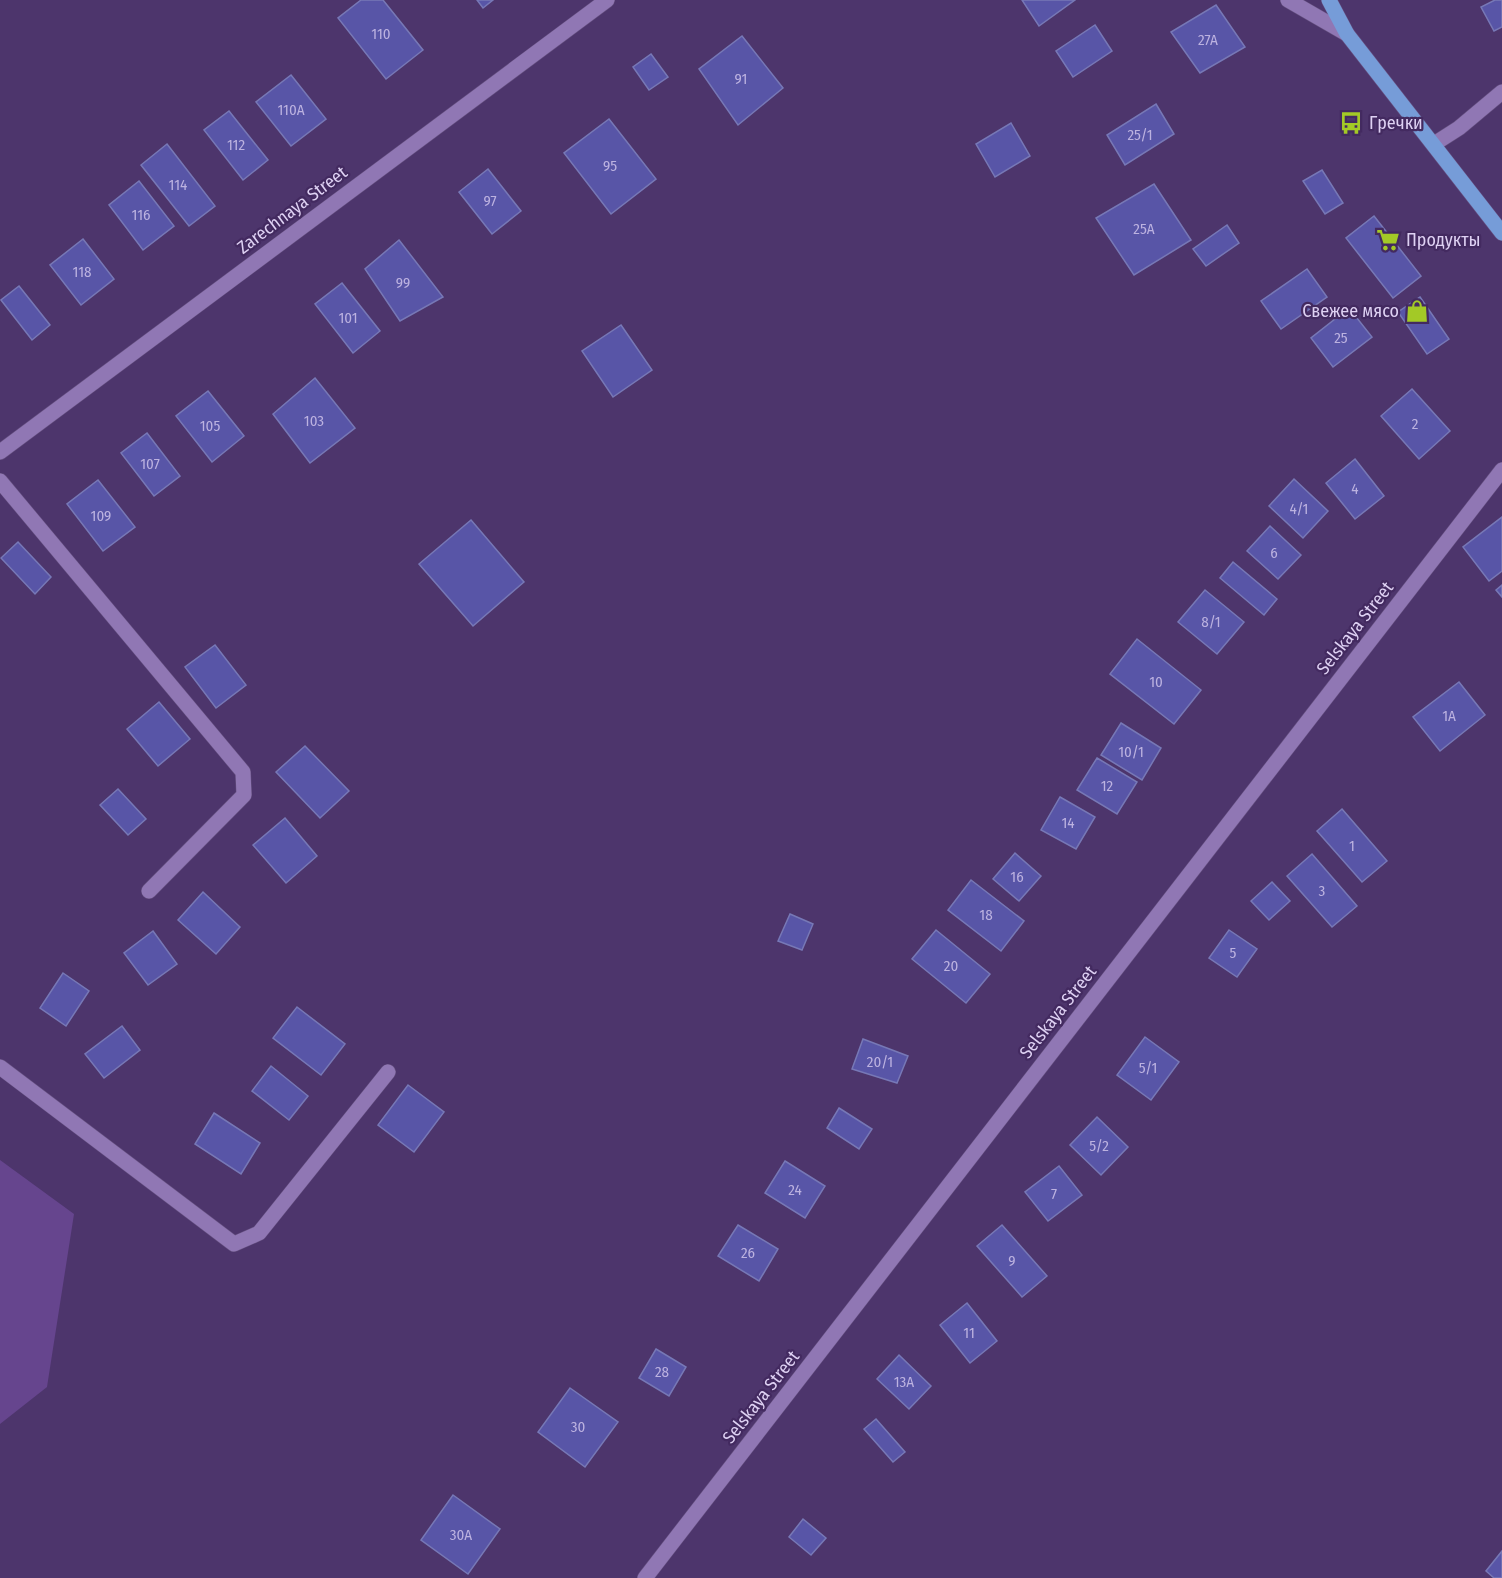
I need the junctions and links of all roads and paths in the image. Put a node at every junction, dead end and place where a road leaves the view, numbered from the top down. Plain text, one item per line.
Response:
1 (607, 0) edge
2 (1288, 0) edge
3 (1329, 0) edge
4 (1347, 34) junction
5 (1502, 92) edge
6 (1434, 144) junction
7 (1502, 233) edge
8 (0, 452) edge
9 (1502, 470) edge
10 (0, 481) edge
11 (149, 891) dead end
12 (0, 1067) edge
13 (388, 1072) dead end
14 (645, 1578) edge

1 - 8 street, Zarechnaya Street
2 - 4 street
3 - 4 main road
4 - 6 main road
5 - 6 street
6 - 7 main road
9 - 14 street, Selskaya Street
10 - 11 street
12 - 13 street

